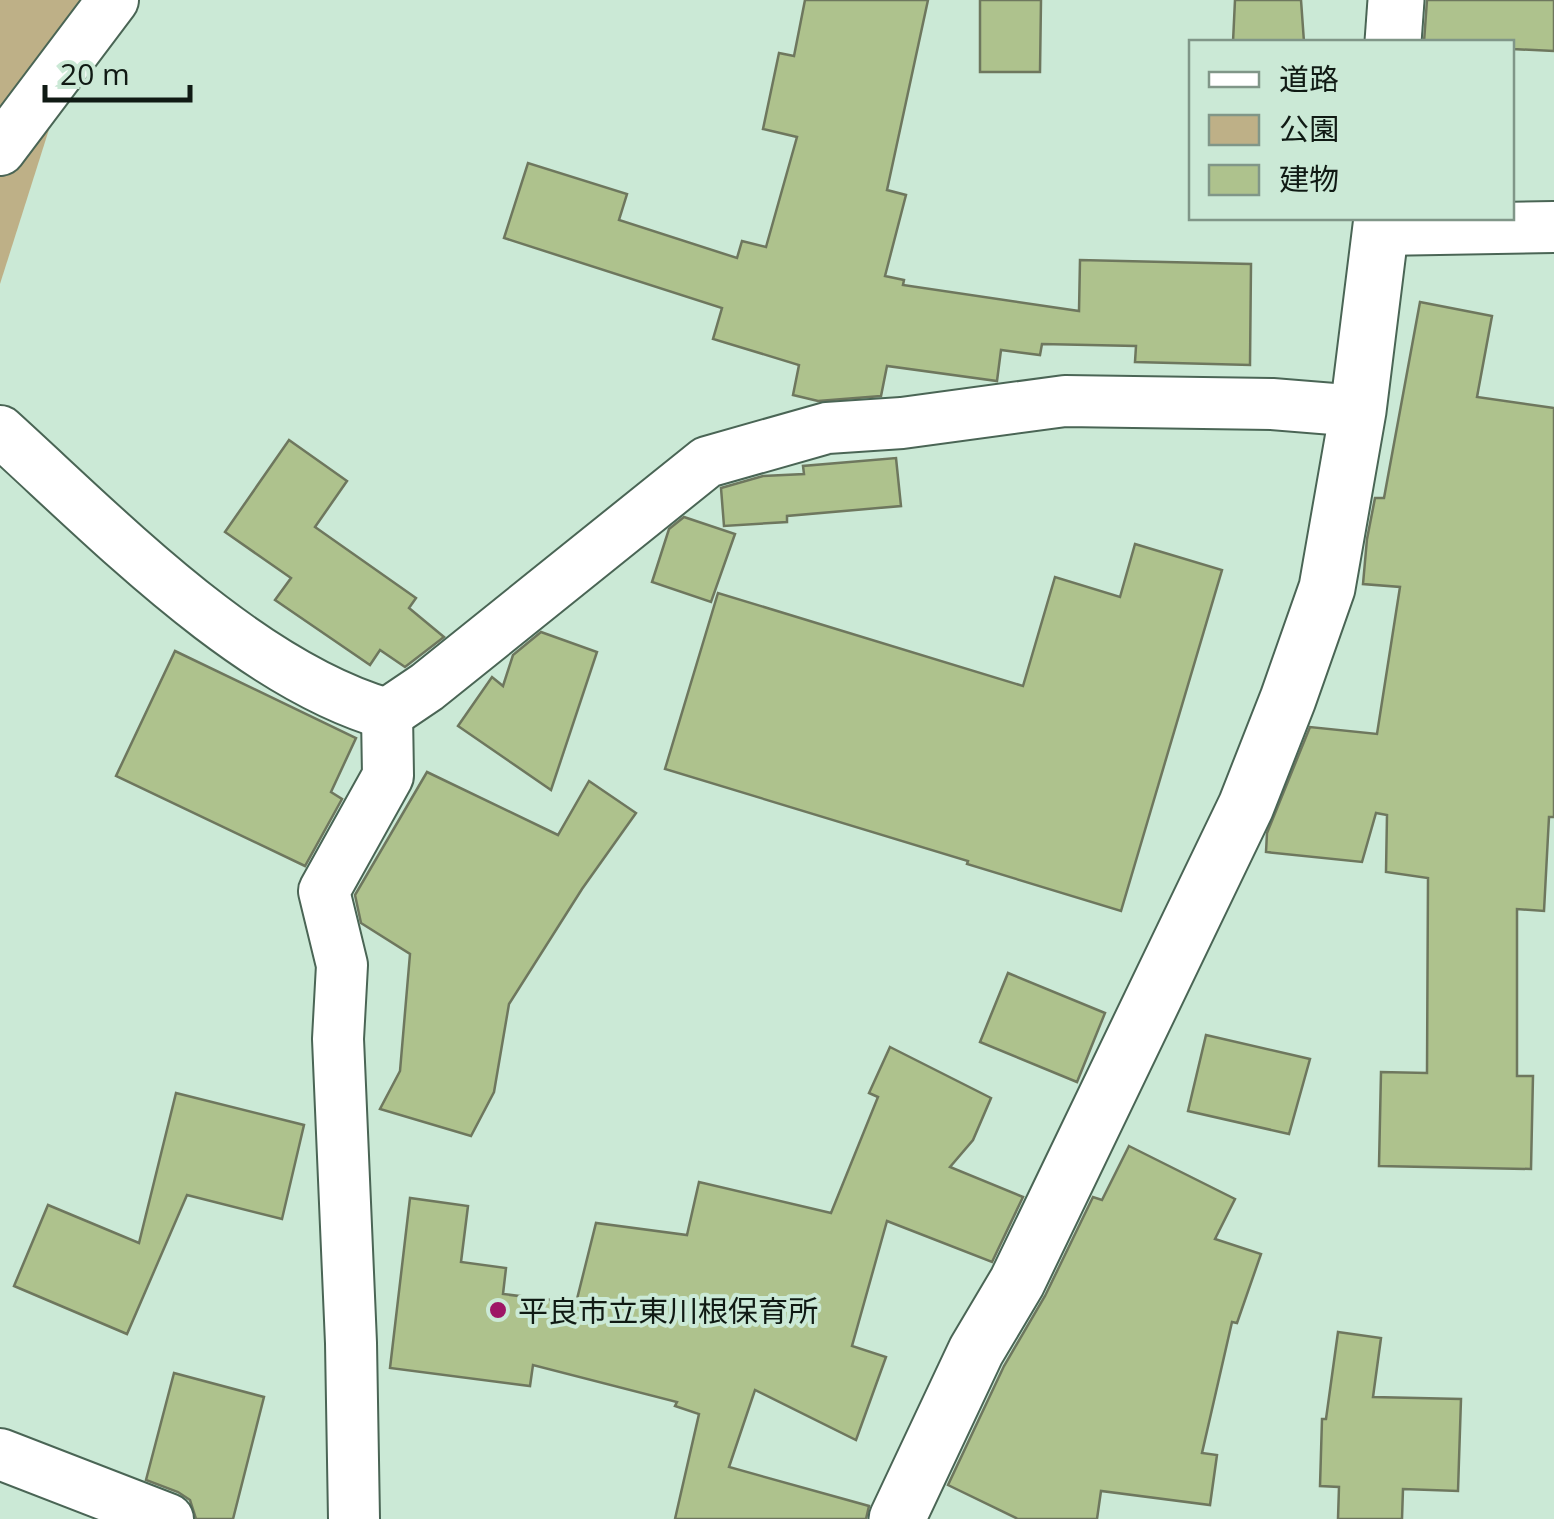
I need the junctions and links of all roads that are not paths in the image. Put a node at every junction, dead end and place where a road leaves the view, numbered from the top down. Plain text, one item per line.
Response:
1 (113, 0) edge
2 (1396, 0) edge
3 (1393, 40) edge
4 (0, 150) edge
5 (1381, 224) edge
6 (1554, 227) edge
7 (1358, 411) junction
8 (0, 431) edge
9 (388, 714) junction
10 (0, 1454) edge
11 (168, 1519) edge
12 (354, 1519) edge
13 (897, 1519) edge

1 - 4 street
2 - 3 street
5 - 6 street
5 - 7 street
7 - 9 street
7 - 13 street
8 - 9 street
9 - 12 street
10 - 11 street

